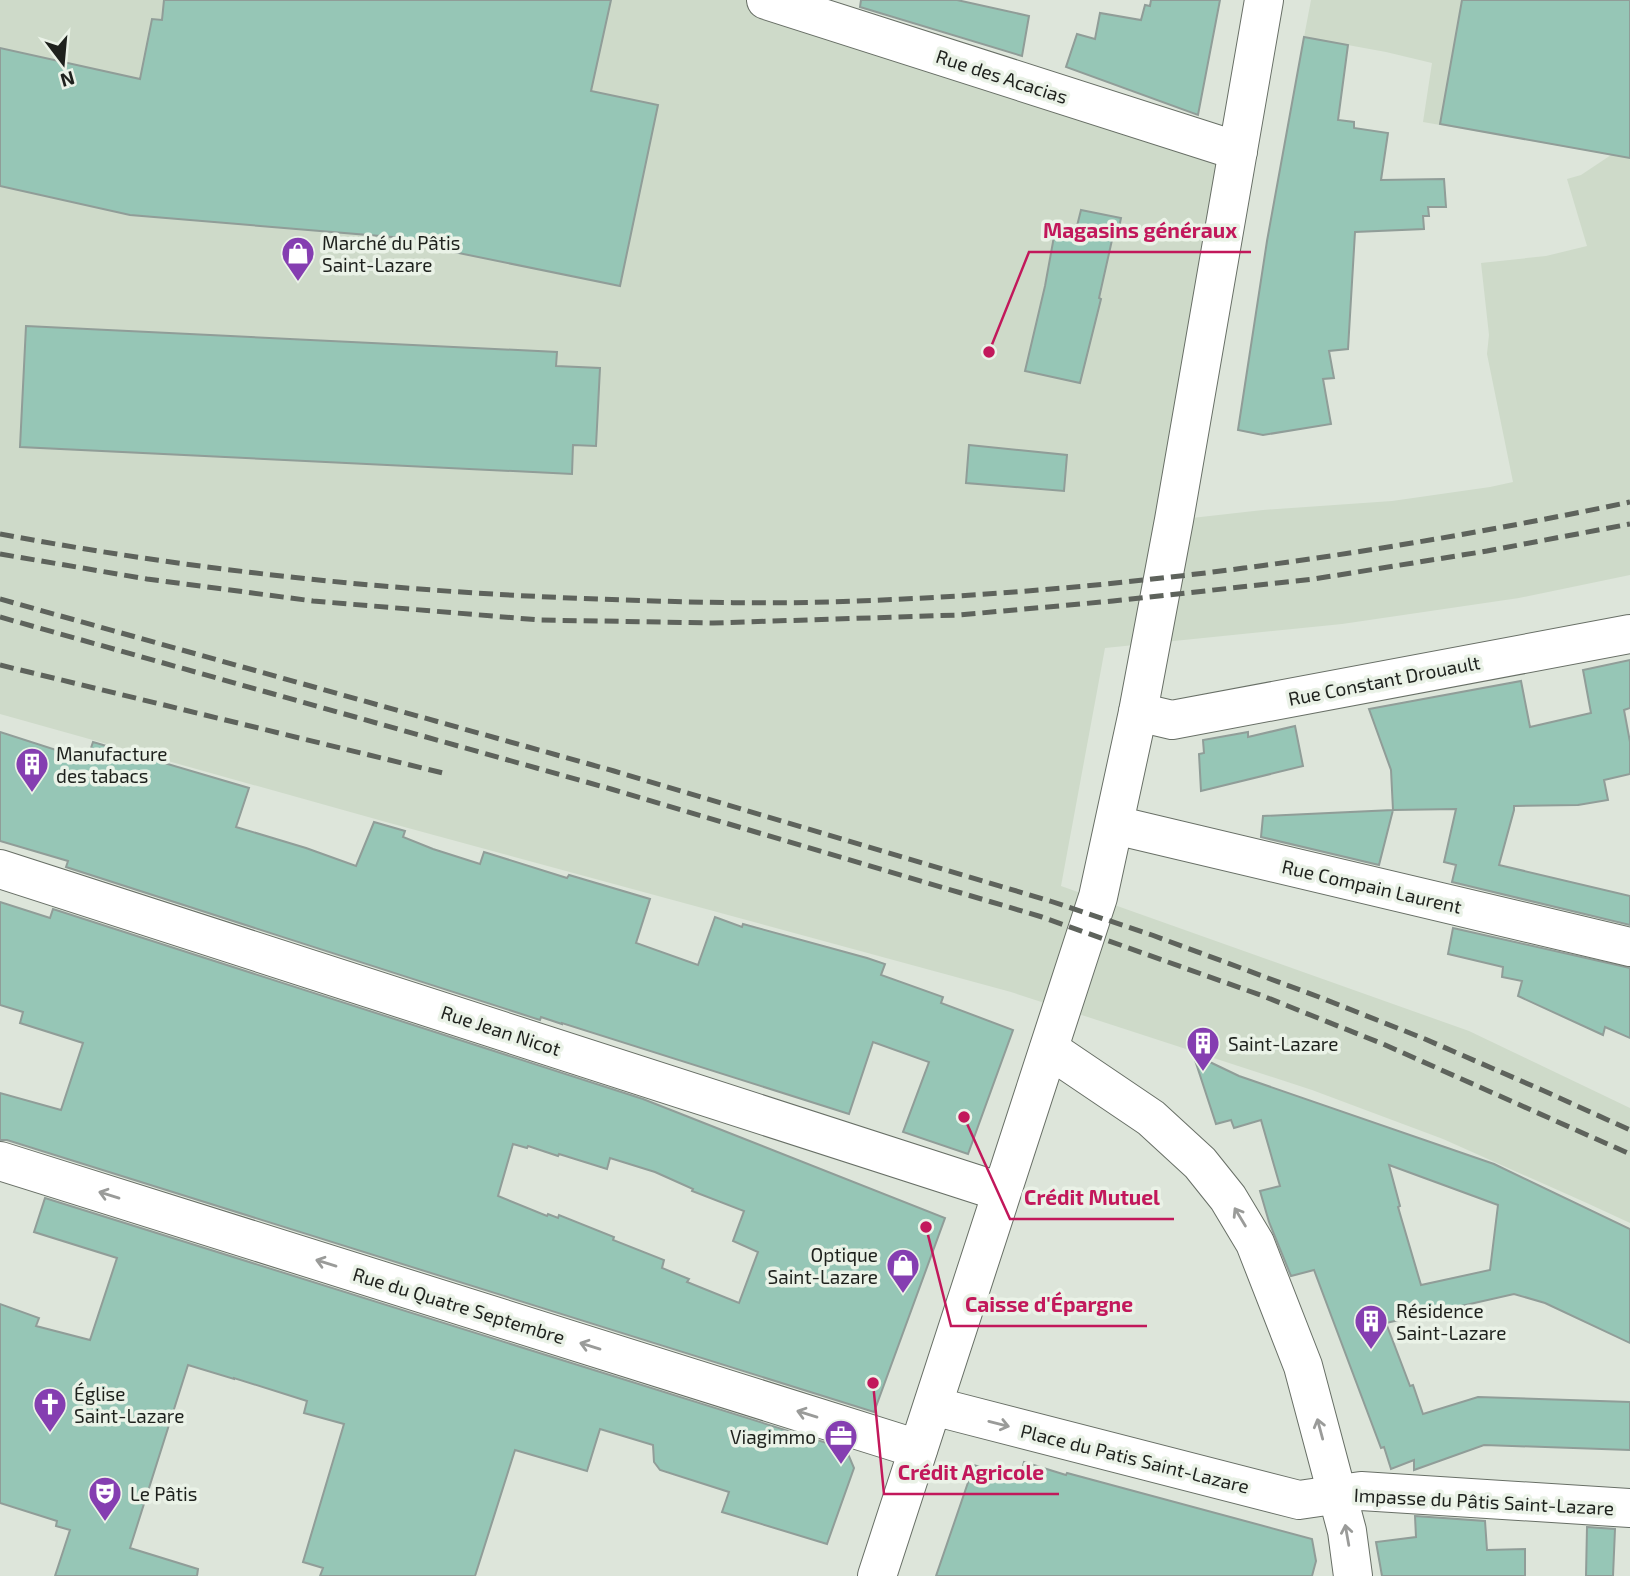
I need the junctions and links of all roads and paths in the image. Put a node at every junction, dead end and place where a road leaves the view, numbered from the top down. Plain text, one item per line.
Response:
1 (767, 0) edge
2 (1264, 0) edge
3 (1238, 151) junction
4 (1630, 634) edge
5 (1138, 712) junction
6 (1115, 825) junction
7 (0, 869) edge
8 (1630, 947) edge
9 (1049, 1049) junction
10 (0, 1161) edge
11 (1001, 1192) junction
12 (933, 1406) junction
13 (918, 1449) junction
14 (1337, 1495) junction
15 (1630, 1508) edge
16 (877, 1576) edge
17 (1353, 1576) edge

1 - 3 street, Rue des Acacias
2 - 3 street
3 - 5 street
4 - 5 street, Rue Constant Drouault
5 - 6 street
6 - 8 street, Rue Compain Laurent
6 - 9 street
7 - 11 street, Rue Jean Nicot
9 - 11 street
14 -> 9 street
13 -> 10 street, Rue du Quatre Septembre
11 - 12 street
12 - 13 street
12 -> 14 street, Place du Patis Saint-Lazare
13 - 16 street
14 - 15 street, Impasse du Pâtis Saint-Lazare
17 -> 14 street

